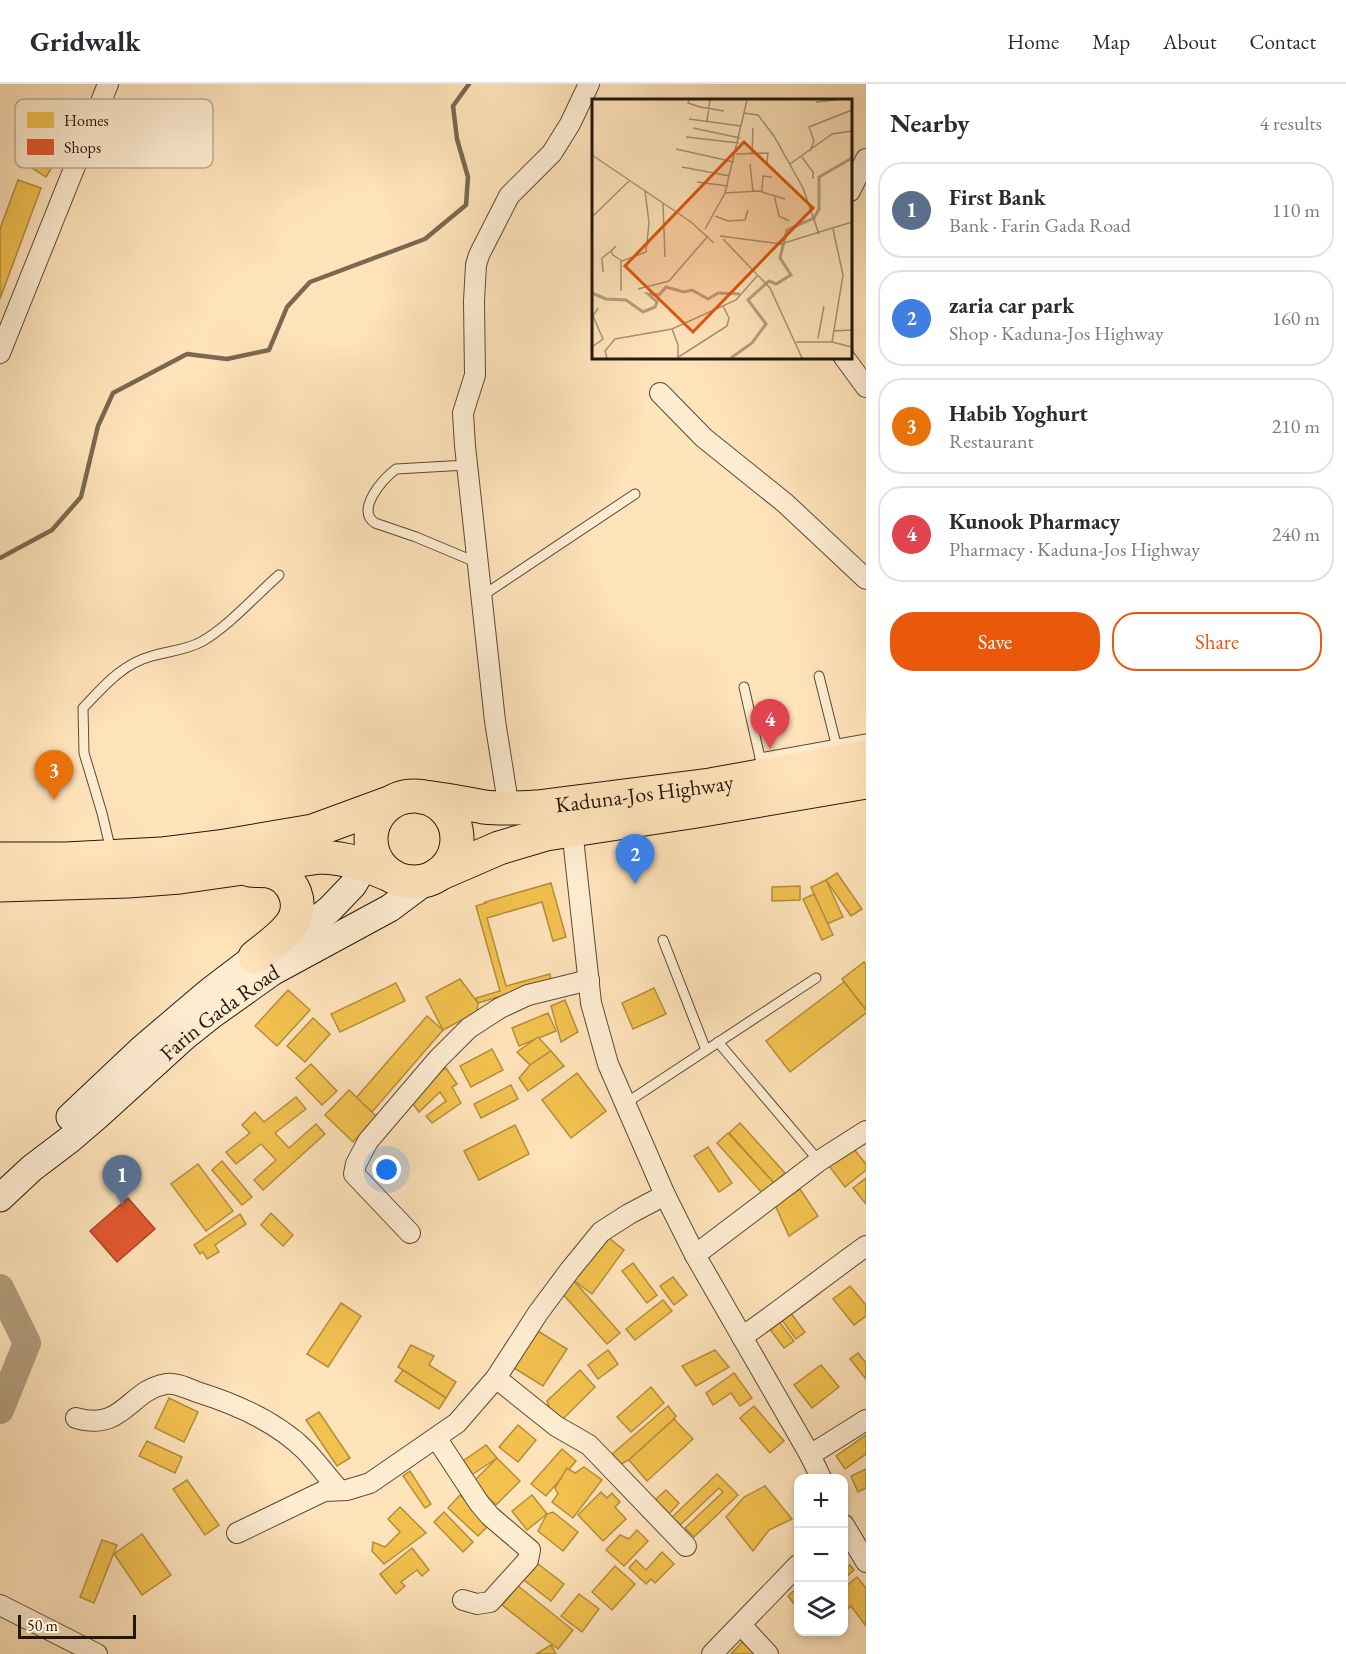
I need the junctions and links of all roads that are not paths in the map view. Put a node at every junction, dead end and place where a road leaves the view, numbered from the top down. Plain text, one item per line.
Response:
1 (108, 84) edge
2 (588, 84) edge
3 (102, 99) edge
4 (866, 159) edge
5 (74, 168) edge
6 (851, 187) edge
7 (0, 353) edge
8 (845, 358) edge
9 (866, 387) edge
10 (660, 393) dead end
11 (467, 465) junction
12 (635, 494) dead end
13 (478, 563) junction
14 (279, 575) dead end
15 (866, 579) edge
16 (482, 597) junction
17 (819, 676) dead end
18 (744, 687) dead end
19 (866, 739) edge
20 (836, 744) junction
21 (866, 757) edge
22 (762, 767) junction
23 (866, 782) edge
24 (407, 799) junction
25 (509, 809) junction
26 (572, 829) junction
27 (112, 856) junction
28 (0, 859) edge
29 (376, 860) junction
30 (233, 870) junction
31 (432, 878) junction
32 (0, 885) edge
33 (663, 940) dead end
34 (255, 957) junction
35 (816, 978) dead end
36 (589, 980) junction
37 (718, 1042) junction
38 (706, 1050) junction
39 (626, 1103) junction
40 (866, 1131) edge
41 (819, 1161) junction
42 (32, 1168) junction
43 (665, 1196) junction
44 (0, 1198) edge
45 (410, 1233) dead end
46 (866, 1246) edge
47 (695, 1255) junction
48 (742, 1338) junction
49 (496, 1378) junction
50 (76, 1418) dead end
51 (866, 1420) edge
52 (436, 1438) junction
53 (810, 1455) junction
54 (819, 1474) edge
55 (339, 1490) junction
56 (845, 1528) edge
57 (237, 1533) dead end
58 (686, 1546) dead end
59 (866, 1562) edge
60 (794, 1569) edge
61 (463, 1600) dead end
62 (0, 1605) edge
63 (741, 1625) junction
64 (97, 1654) edge
65 (712, 1654) edge
66 (768, 1654) edge

1 - 3 street
2 - 11 street
4 - 6 street
5 - 7 street
8 - 9 street
10 - 15 street
11 - 13 street
11 - 13 lane
12 - 16 lane
13 - 16 street
14 - 27 lane
16 - 25 street
17 - 20 lane
18 - 22 lane
19 - 20 lane
20 - 22 lane
21 - 22 highway, Kaduna-Jos Highway
22 - 25 highway, Kaduna-Jos Highway
23 - 26 highway, Kaduna-Jos Highway
24 - 25 highway, Kaduna-Jos Highway
24 - 27 highway
24 - 29 highway
24 - 31 highway
26 - 31 highway, Kaduna-Jos Highway
26 - 36 street
27 - 28 highway
29 - 30 highway
29 - 31 highway
29 - 34 main road, Farin Gada Road
30 - 32 highway
30 - 34 highway
31 - 42 main road, Farin Gada Road
33 - 38 lane
34 - 42 main road, Farin Gada Road
35 - 37 lane
36 - 39 street
36 - 45 street
37 - 38 lane
37 - 41 lane
38 - 39 lane
39 - 43 street
40 - 41 street
41 - 47 street
42 - 44 main road, Farin Gada Road
43 - 47 street
43 - 49 street
46 - 48 street
47 - 48 street
48 - 53 street
49 - 52 street
49 - 58 street
50 - 55 street
51 - 53 street
52 - 55 street
52 - 61 street
53 - 54 street
55 - 57 street
56 - 59 street
60 - 63 street
62 - 64 street
63 - 65 street
63 - 66 street

